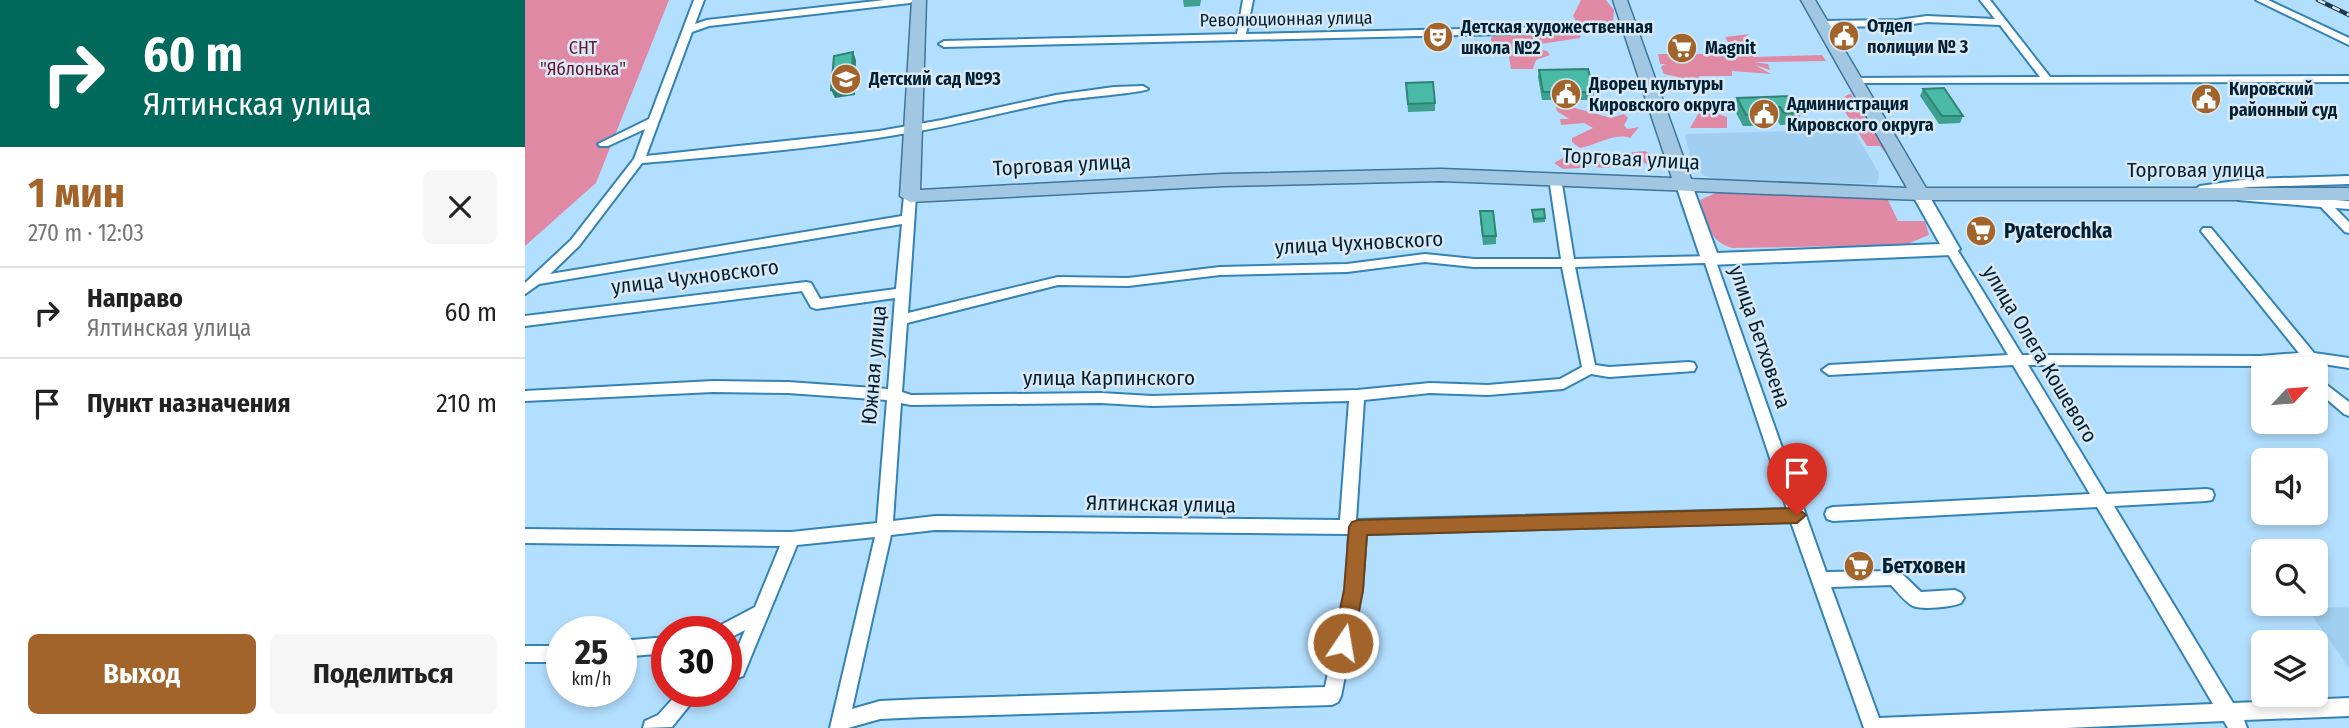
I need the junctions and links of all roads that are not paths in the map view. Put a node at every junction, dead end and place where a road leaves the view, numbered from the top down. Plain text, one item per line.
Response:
1 (699, 0) edge
2 (910, 0) edge
3 (919, 0) edge
4 (1248, 0) edge
5 (1620, 0) edge
6 (1808, 0) edge
7 (1985, 0) edge
8 (2261, 0) edge
9 (2001, 22) junction
10 (1821, 23) junction
11 (1630, 28) junction
12 (688, 30) junction
13 (1241, 36) junction
14 (2349, 42) edge
15 (943, 44) dead end
16 (2047, 79) junction
17 (2334, 79) junction
18 (2349, 79) edge
19 (1854, 80) junction
20 (1143, 89) dead end
21 (2349, 92) edge
22 (655, 120) junction
23 (912, 129) junction
24 (604, 144) dead end
25 (639, 160) junction
26 (1555, 178) junction
27 (2349, 180) edge
28 (1684, 185) junction
29 (2172, 192) junction
30 (2220, 193) junction
31 (1920, 194) junction
32 (2349, 194) edge
33 (910, 195) junction
34 (2325, 204) junction
35 (2349, 205) edge
36 (908, 219) junction
37 (2349, 229) edge
38 (2207, 231) dead end
39 (1951, 249) junction
40 (1710, 259) junction
41 (1568, 263) junction
42 (538, 280) junction
43 (525, 290) edge
44 (902, 293) junction
45 (900, 320) junction
46 (525, 321) edge
47 (2310, 357) edge
48 (2015, 360) junction
49 (2328, 360) edge
50 (2251, 361) edge
51 (2349, 363) edge
52 (1689, 367) dead end
53 (1590, 369) junction
54 (1829, 370) dead end
55 (2328, 391) edge
56 (894, 395) junction
57 (1357, 395) junction
58 (525, 396) edge
59 (2349, 410) edge
60 (2206, 495) dead end
61 (2100, 500) junction
62 (1833, 514) dead end
63 (1797, 515) junction
64 (1353, 527) junction
65 (884, 531) junction
66 (525, 537) edge
67 (791, 539) junction
68 (1820, 580) junction
69 (1955, 598) dead end
70 (761, 612) junction
71 (742, 623) edge
72 (525, 654) edge
73 (546, 654) edge
74 (742, 658) edge
75 (678, 707) edge
76 (2349, 708) edge
77 (2228, 710) junction
78 (840, 724) edge
79 (1873, 727) edge
80 (652, 728) edge
81 (2238, 728) edge

1 - 12 street
2 - 12 street
3 - 23 main road, Южная улица
4 - 13 street
5 - 11 main road, улица Бетховена
6 - 10 main road, улица Олега Кошевого
7 - 9 street
8 - 14 street
9 - 10 street
9 - 16 street
10 - 19 main road, улица Олега Кошевого
11 - 13 street, Революционная улица
11 - 28 main road, улица Бетховена
12 - 22 street
13 - 15 street, Революционная улица
16 - 17 street
16 - 19 street
17 - 18 street
17 - 21 street
19 - 31 main road, улица Олега Кошевого
20 - 23 street
22 - 24 street
22 - 25 street
23 - 25 street
23 - 33 main road, Южная улица
25 - 42 street
26 - 28 main road, Торговая улица
26 - 33 main road, Торговая улица
26 - 41 street
27 - 29 street
28 - 31 main road, Торговая улица
28 - 40 street, улица Бетховена
29 - 30 main road, Торговая улица
29 - 31 main road, Торговая улица
30 - 32 main road, Торговая улица
30 - 34 street
31 - 39 street, улица Олега Кошевого
33 - 36 street, Южная улица
34 - 35 street
34 - 37 street
36 - 42 street
36 - 44 street, Южная улица
38 - 47 street
39 - 40 street, улица Чухновского
39 - 48 street, улица Олега Кошевого
40 - 41 street, улица Чухновского
40 - 63 street, улица Бетховена
41 - 45 street, улица Чухновского
41 - 53 street
42 - 43 street
44 - 45 street, Южная улица
44 - 46 street, улица Чухновского
45 - 56 street, Южная улица
48 - 50 street
48 - 54 street
48 - 61 street, улица Олега Кошевого
49 - 51 street
52 - 53 street, улица Карпинского
53 - 57 street, улица Карпинского
55 - 59 street
56 - 57 street, улица Карпинского
56 - 58 street, улица Карпинского
56 - 65 street, Южная улица
57 - 64 street
60 - 61 street
61 - 62 street
61 - 77 street, улица Олега Кошевого
63 - 64 street, Ялтинская улица
63 - 68 street, улица Бетховена
64 - 65 street, Ялтинская улица
64 - 78 street
65 - 67 street, Ялтинская улица
65 - 78 street, Южная улица
66 - 67 street, Ялтинская улица
67 - 70 street
68 - 69 street
68 - 79 street, улица Бетховена
70 - 71 street
70 - 74 street
72 - 73 street
75 - 80 street
76 - 77 street
77 - 79 street
77 - 81 street, улица Олега Кошевого

